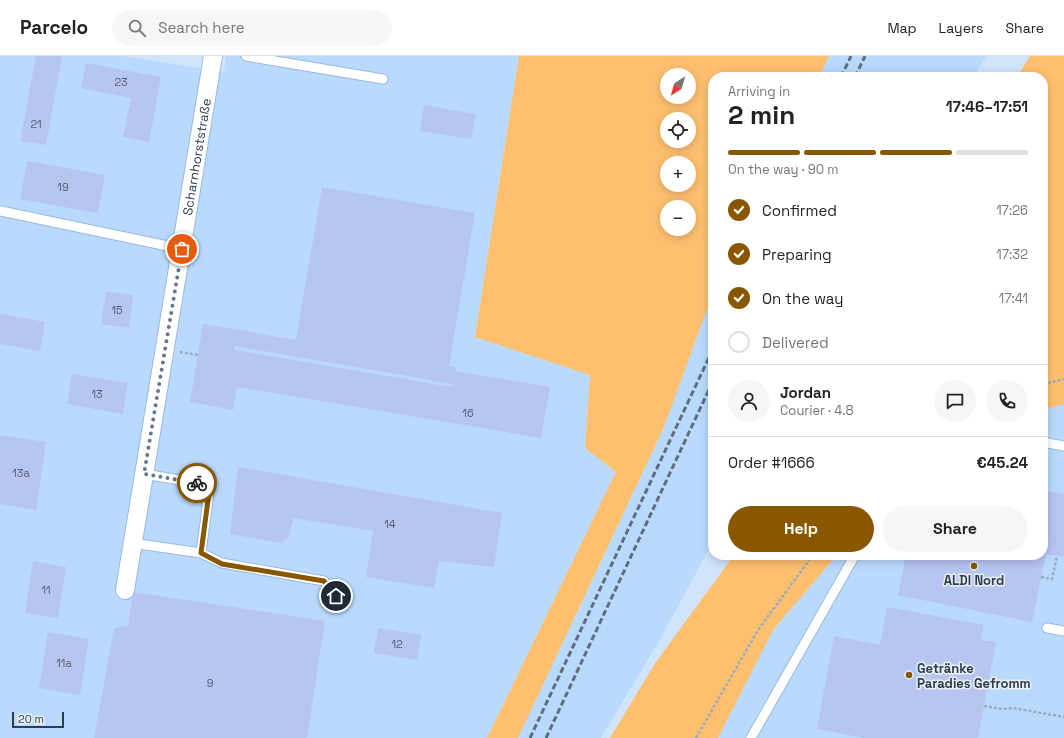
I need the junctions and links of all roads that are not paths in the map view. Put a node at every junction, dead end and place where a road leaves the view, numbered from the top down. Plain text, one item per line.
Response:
1 (213, 56) edge
2 (246, 56) edge
3 (383, 79) dead end
4 (1, 211) dead end
5 (182, 249) junction
6 (1048, 443) edge
7 (1064, 446) edge
8 (144, 474) junction
9 (132, 543) junction
10 (201, 553) junction
11 (852, 560) edge
12 (125, 590) dead end
13 (336, 596) dead end
14 (1047, 628) dead end
15 (1064, 631) edge
16 (751, 738) edge

1 - 5 street, Scharnhorststraße
2 - 3 lane
4 - 5 lane
5 - 8 street, Scharnhorststraße
6 - 7 lane
8 - 9 street, Scharnhorststraße
8 - 10 lane
9 - 10 lane
9 - 12 street, Scharnhorststraße
10 - 13 lane
11 - 16 lane
14 - 15 lane

